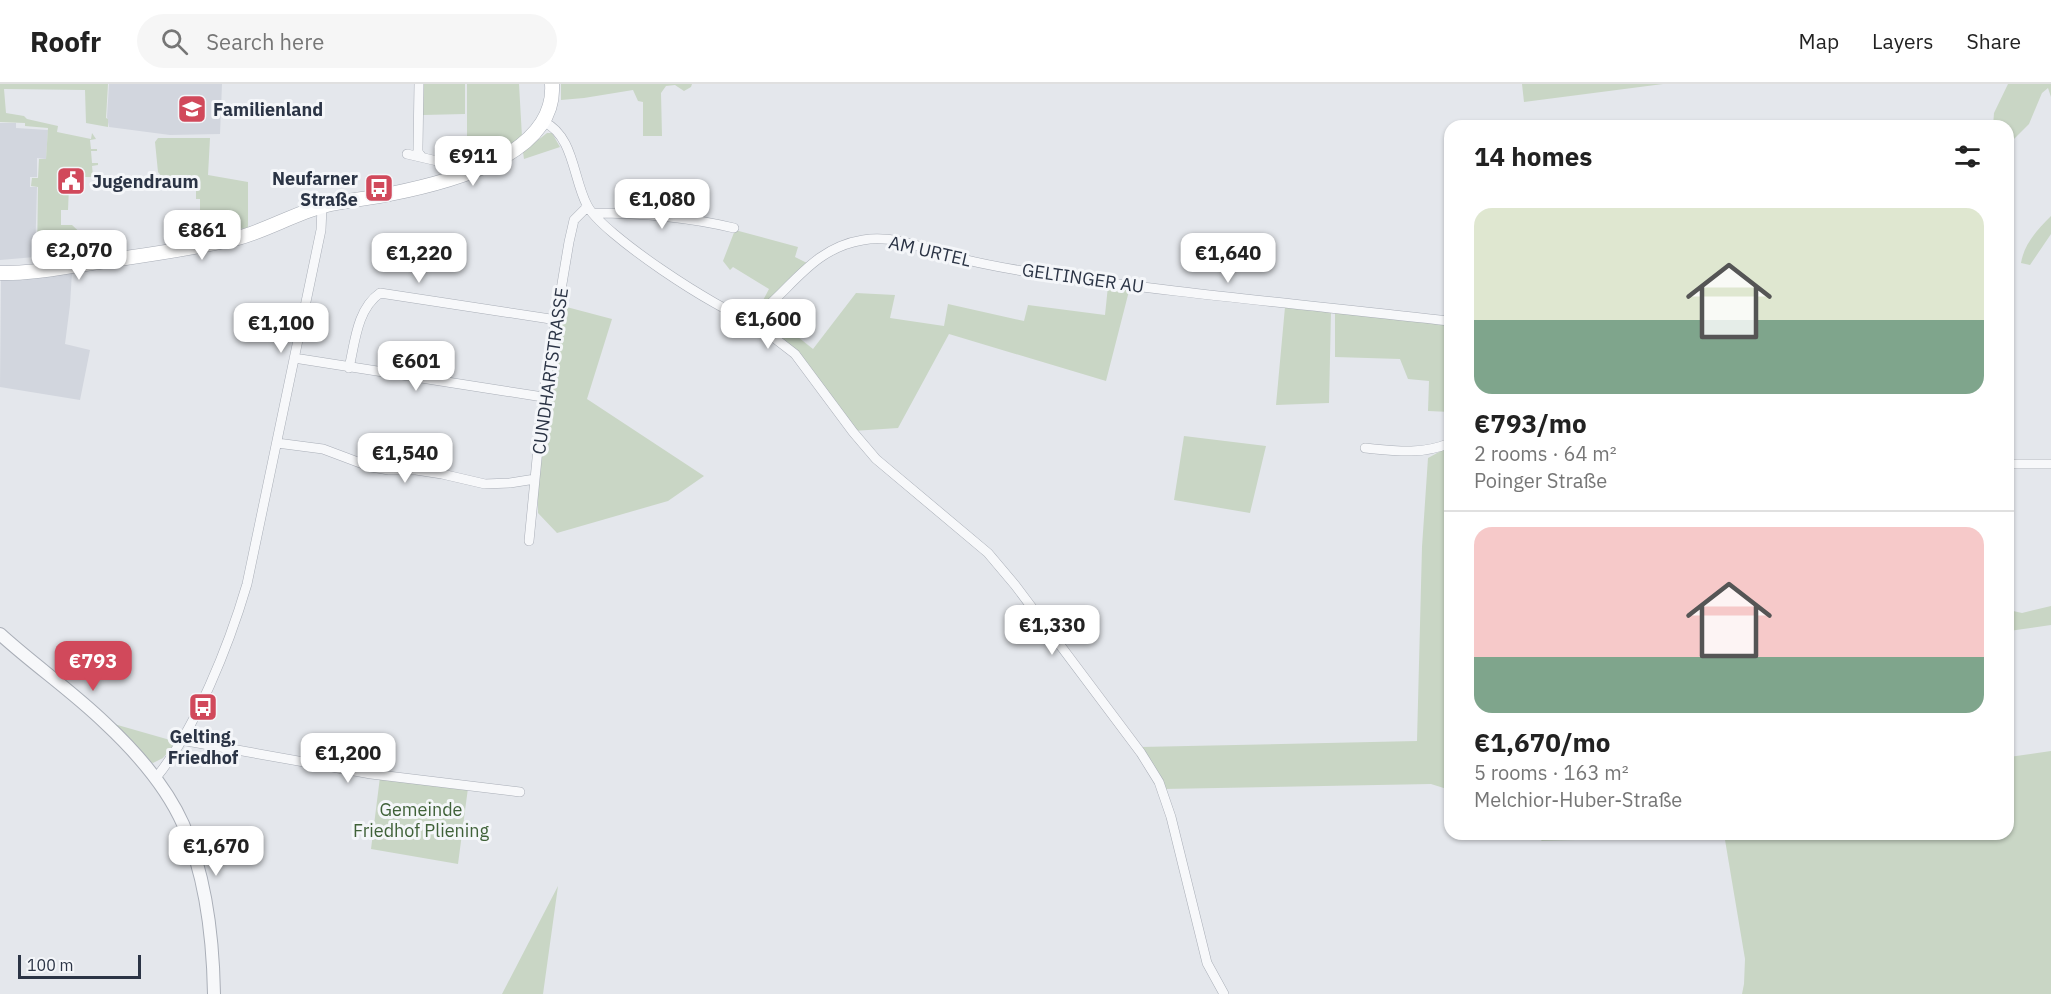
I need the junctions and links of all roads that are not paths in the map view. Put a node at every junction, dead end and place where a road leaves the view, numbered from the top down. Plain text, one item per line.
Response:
1 (418, 84) edge
2 (552, 84) edge
3 (544, 122) junction
4 (407, 154) dead end
5 (422, 157) junction
6 (461, 175) junction
7 (322, 207) junction
8 (590, 210) junction
9 (734, 228) dead end
10 (1002, 267) joint
11 (0, 273) edge
12 (557, 320) junction
13 (751, 320) junction
14 (1444, 320) edge
15 (294, 358) junction
16 (349, 368) junction
17 (543, 398) junction
18 (277, 442) junction
19 (1444, 445) edge
20 (1365, 448) dead end
21 (2014, 464) edge
22 (2051, 464) edge
23 (535, 479) junction
24 (530, 542) dead end
25 (0, 634) edge
26 (181, 740) junction
27 (155, 779) junction
28 (520, 792) dead end
29 (214, 994) edge
30 (1224, 994) edge

1 - 5 street
2 - 3 main road
3 - 6 main road
3 - 8 street
4 - 5 street
5 - 6 street
6 - 7 main road
7 - 11 main road
7 - 15 street
8 - 9 street
8 - 12 street, CUNDHARTSTRASSE
8 - 13 street
10 - 13 street, AM URTEL
10 - 14 street, GELTINGER AU
12 - 16 street
12 - 17 street, CUNDHARTSTRASSE
13 - 30 street
15 - 16 street
15 - 18 street
16 - 17 street
17 - 23 street, CUNDHARTSTRASSE
18 - 23 street
18 - 26 street
19 - 20 street
21 - 22 street
23 - 24 street, CUNDHARTSTRASSE
25 - 27 street
26 - 27 street
26 - 28 street
27 - 29 street

